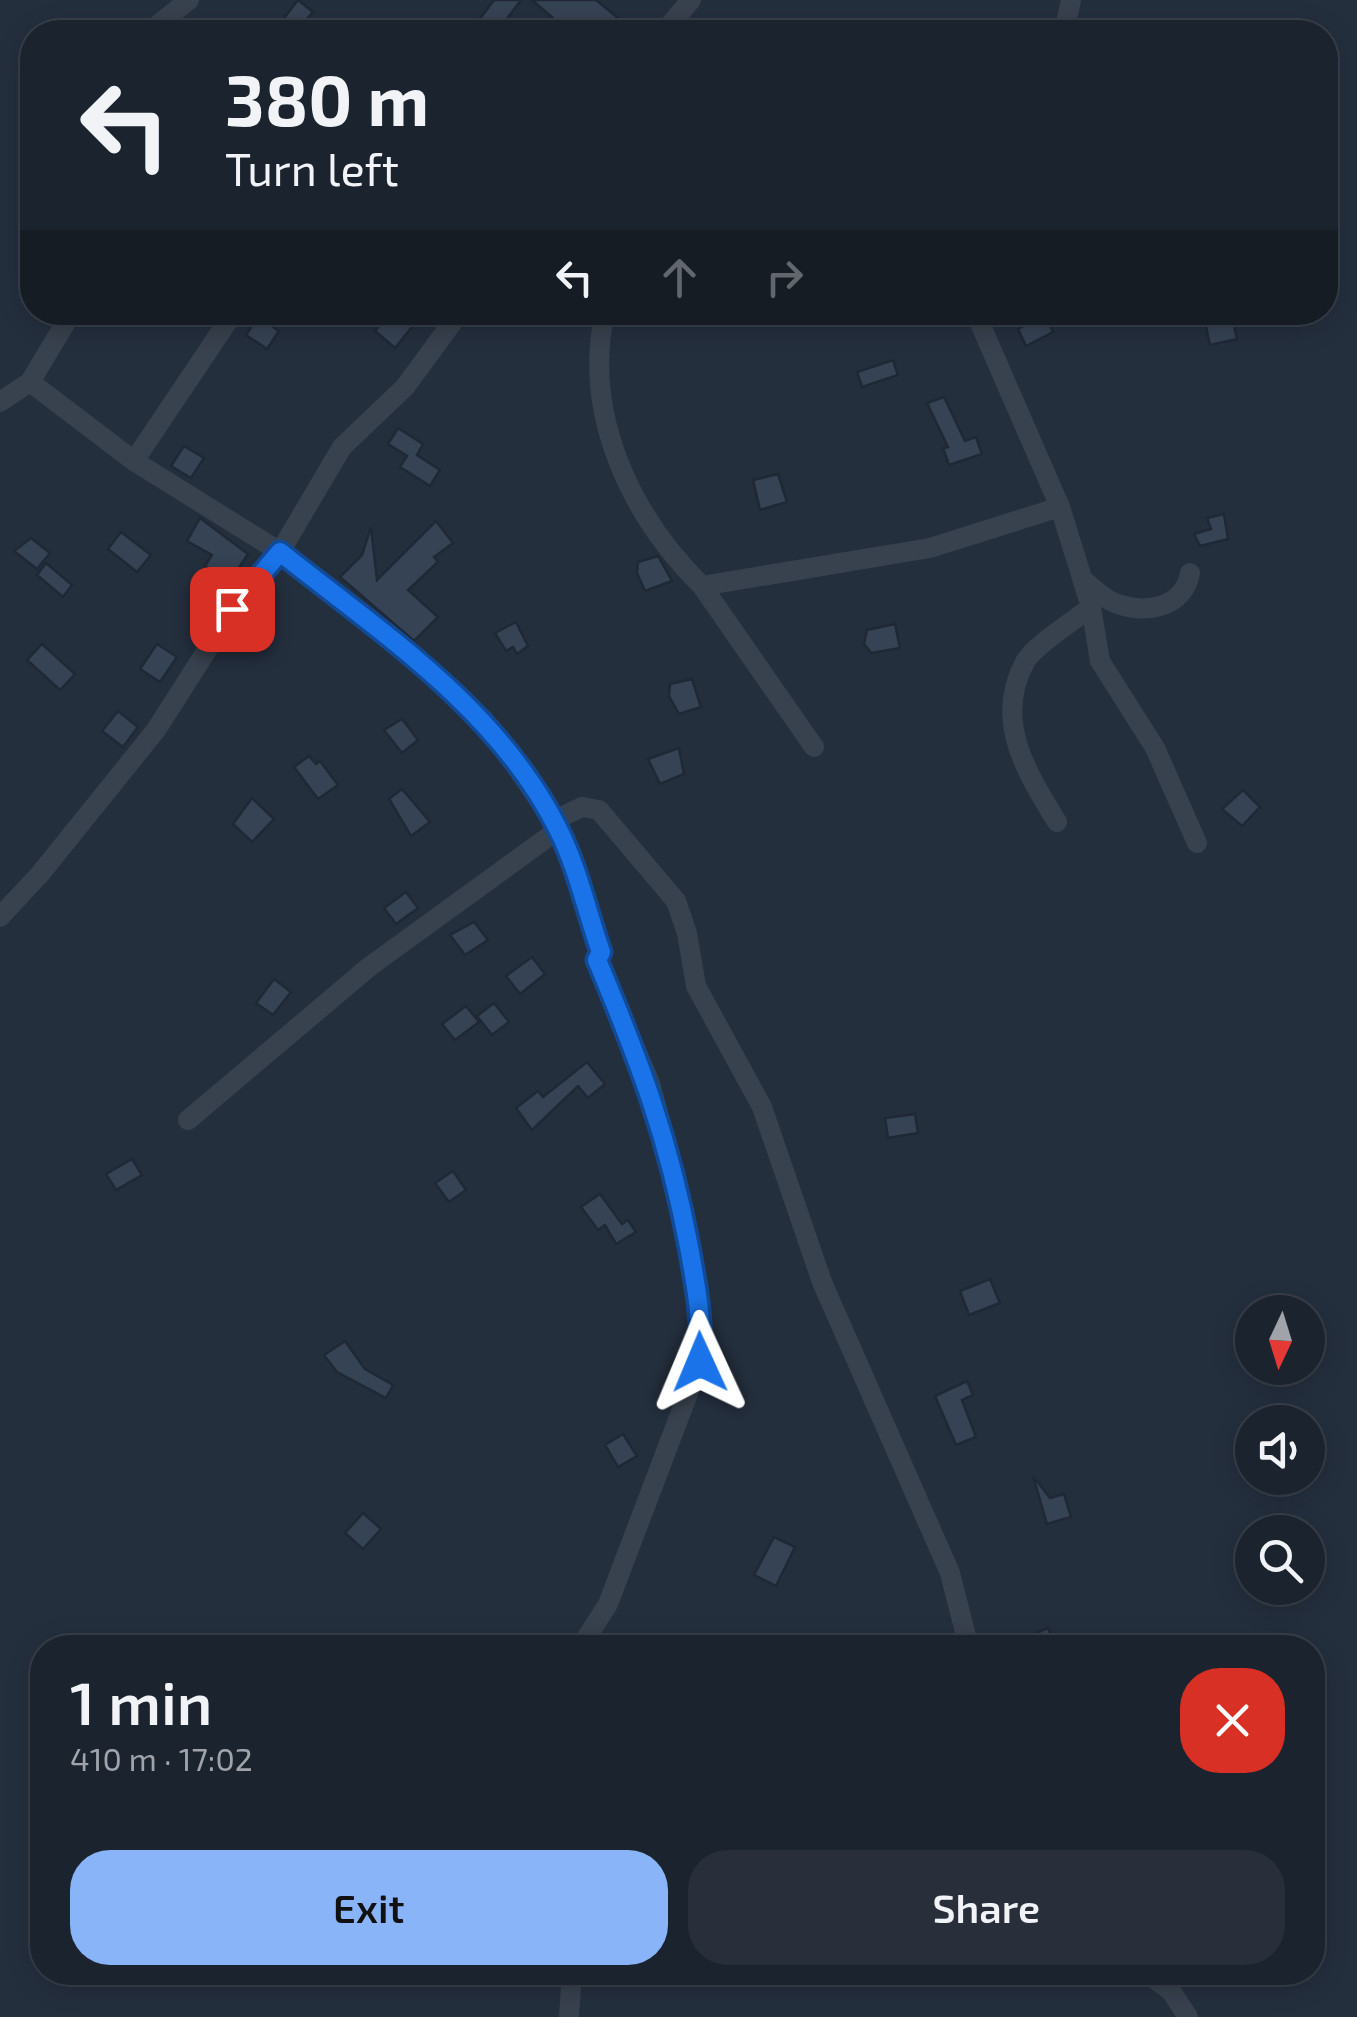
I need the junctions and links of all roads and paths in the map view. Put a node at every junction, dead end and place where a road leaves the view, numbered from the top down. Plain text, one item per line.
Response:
1 (189, 0) edge
2 (691, 0) edge
3 (164, 20) edge
4 (674, 20) edge
5 (64, 325) edge
6 (225, 325) edge
7 (450, 325) edge
8 (604, 325) edge
9 (980, 325) edge
10 (30, 382) junction
11 (0, 402) edge
12 (134, 462) junction
13 (1060, 507) junction
14 (280, 552) junction
15 (1190, 573) dead end
16 (1083, 580) junction
17 (702, 586) junction
18 (1091, 607) junction
19 (814, 747) dead end
20 (1056, 822) dead end
21 (556, 825) junction
22 (1197, 843) dead end
23 (0, 917) edge
24 (188, 1120) dead end
25 (588, 1635) edge
26 (966, 1635) edge
27 (571, 1985) edge
28 (1163, 1985) edge
29 (569, 2017) edge
30 (1188, 2017) edge

1 - 3 street
2 - 4 street
5 - 10 street
6 - 12 street
7 - 14 street
8 - 17 street
9 - 13 street
10 - 11 street
10 - 12 street
12 - 14 street
13 - 16 street
13 - 17 street
14 - 21 street
14 - 23 street
15 - 16 street
16 - 18 street
17 - 19 street
18 - 20 street
18 - 22 street
21 - 24 street
21 - 25 street
21 - 26 street
27 - 29 street
28 - 30 street

